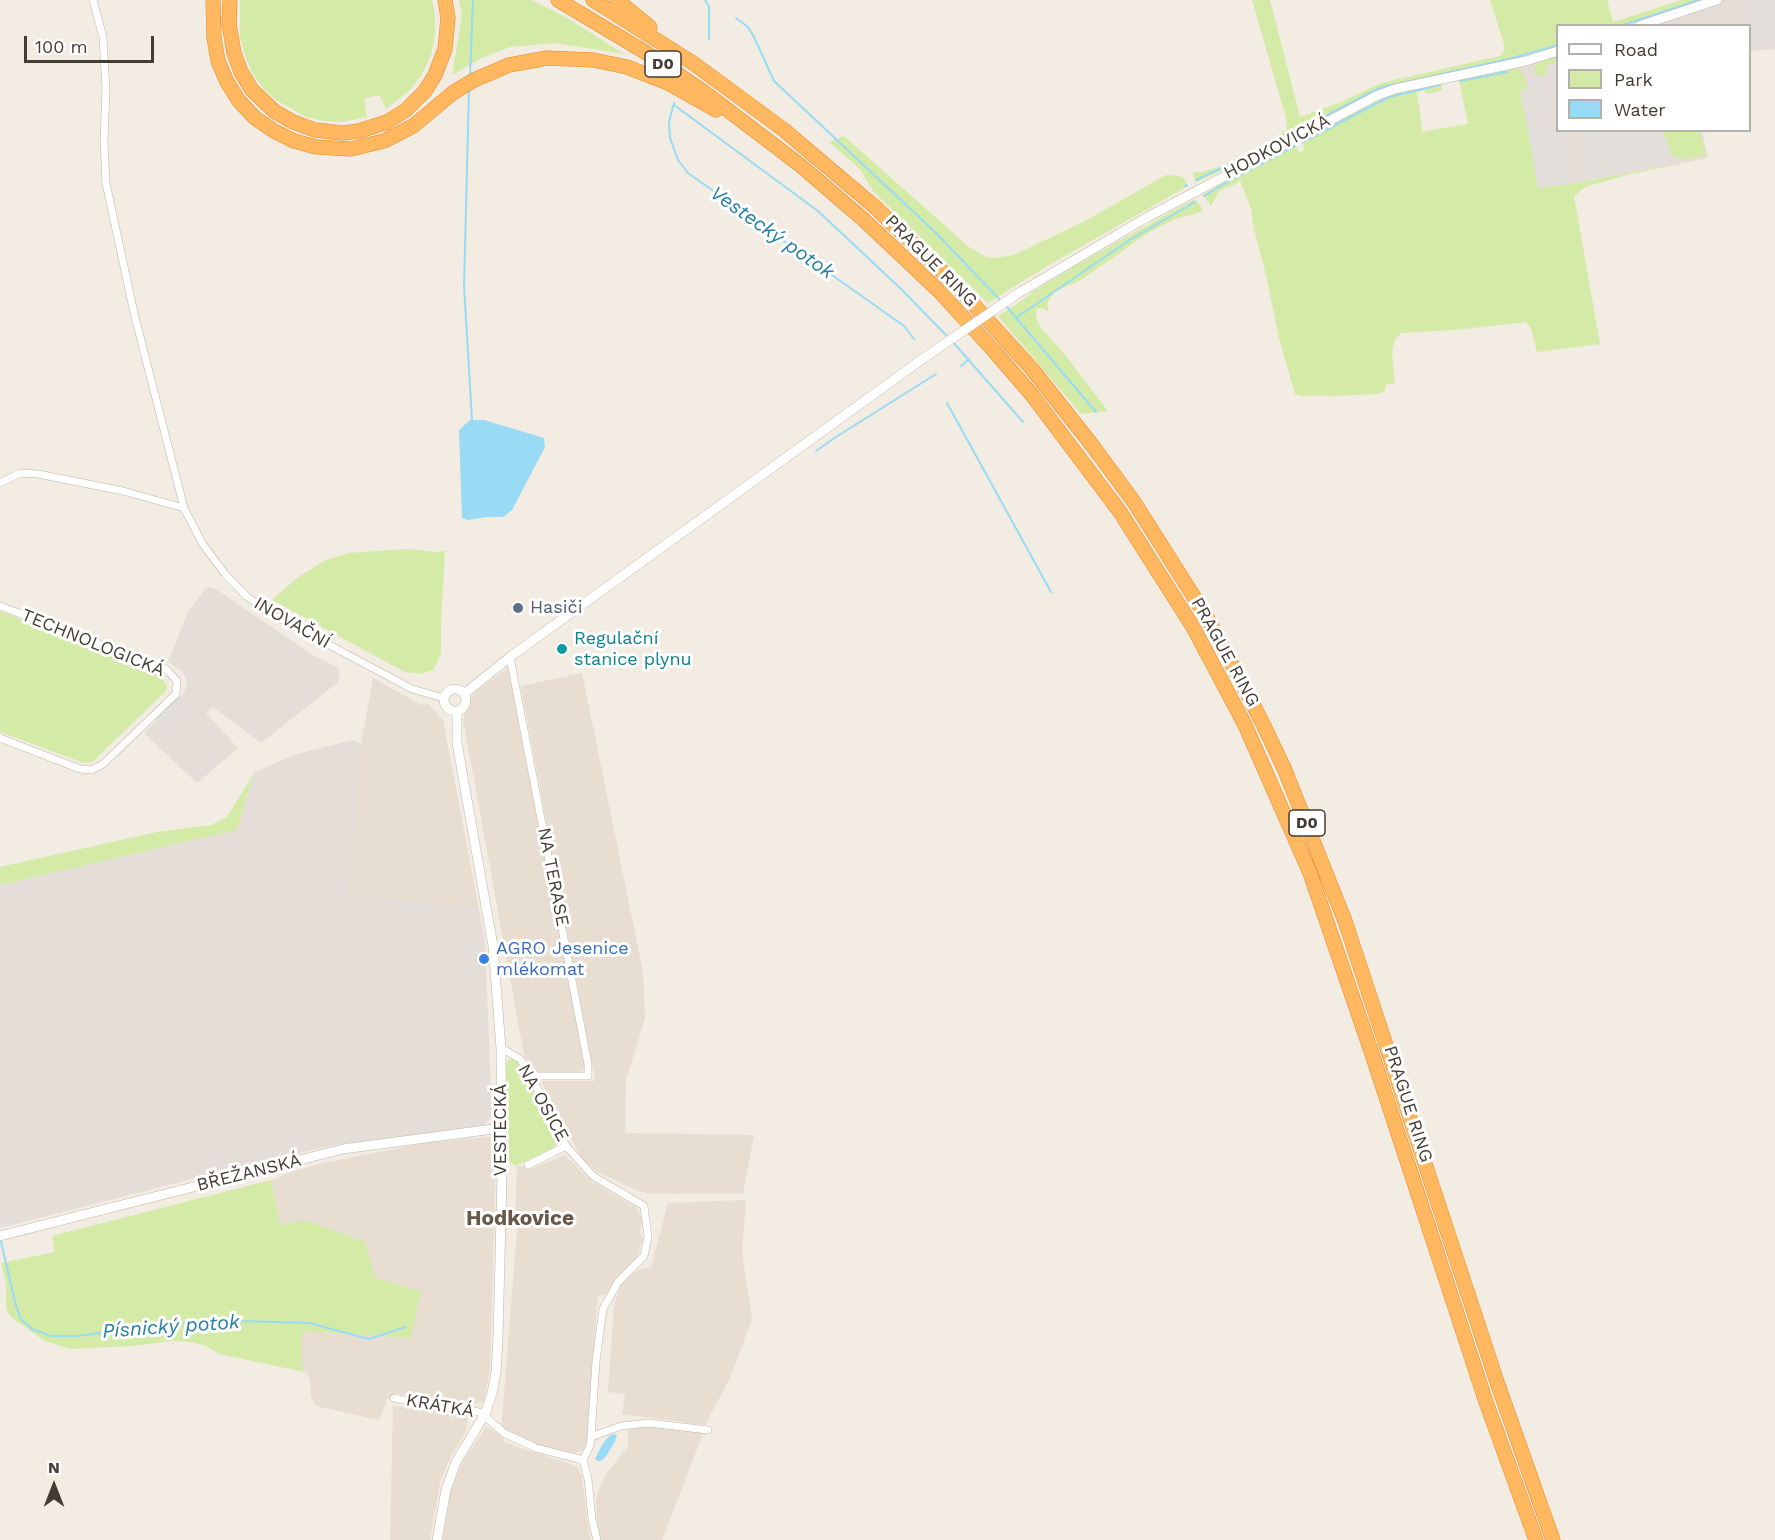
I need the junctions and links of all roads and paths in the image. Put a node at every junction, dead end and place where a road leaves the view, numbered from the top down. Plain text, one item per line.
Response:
1 (93, 0) edge
2 (213, 0) edge
3 (230, 0) edge
4 (445, 0) edge
5 (558, 0) edge
6 (593, 0) edge
7 (617, 0) edge
8 (1717, 0) edge
9 (1645, 24) edge
10 (1556, 51) edge
11 (693, 63) junction
12 (762, 135) junction
13 (921, 360) joint
14 (0, 483) edge
15 (184, 508) junction
16 (0, 606) edge
17 (510, 657) junction
18 (464, 694) junction
19 (444, 699) junction
20 (457, 711) junction
21 (0, 738) edge
22 (501, 1048) junction
23 (531, 1076) junction
24 (501, 1128) junction
25 (566, 1146) junction
26 (528, 1165) dead end
27 (3, 1235) edge
28 (394, 1398) dead end
29 (485, 1414) junction
30 (708, 1430) dead end
31 (591, 1437) junction
32 (583, 1460) junction
33 (436, 1540) edge
34 (597, 1540) edge
35 (1536, 1540) edge
36 (1553, 1540) edge

1 - 15 street, INOVAČNÍ
2 - 12 highway
3 - 4 highway
5 - 12 highway, PRAGUE RING / D0
6 - 11 highway, PRAGUE RING / D0
7 - 11 highway
8 - 9 street
10 - 13 street, HODKOVICKÁ, bridge
11 - 36 highway, PRAGUE RING / D0
12 - 35 highway, PRAGUE RING / D0
13 - 17 street, VESTECKÁ
14 - 15 street
15 - 19 street, INOVAČNÍ
16 - 21 street, TECHNOLOGICKÁ
17 - 18 street, VESTECKÁ
17 - 23 street, NA TERASE
18 - 19 street, VESTECKÁ
18 - 20 street, VESTECKÁ
19 - 20 street
20 - 22 street, VESTECKÁ
22 - 23 street, NA OSICE
22 - 24 street, VESTECKÁ
23 - 25 street, NA OSICE
24 - 27 street, BŘEŽANSKÁ
24 - 29 street, VESTECKÁ
25 - 26 street, VESTECKÁ
25 - 31 street, NA OSICE
28 - 29 street, KRÁTKÁ
29 - 32 street
29 - 33 street, VESTECKÁ
30 - 31 street
31 - 32 street, NA OSICE
32 - 34 street

